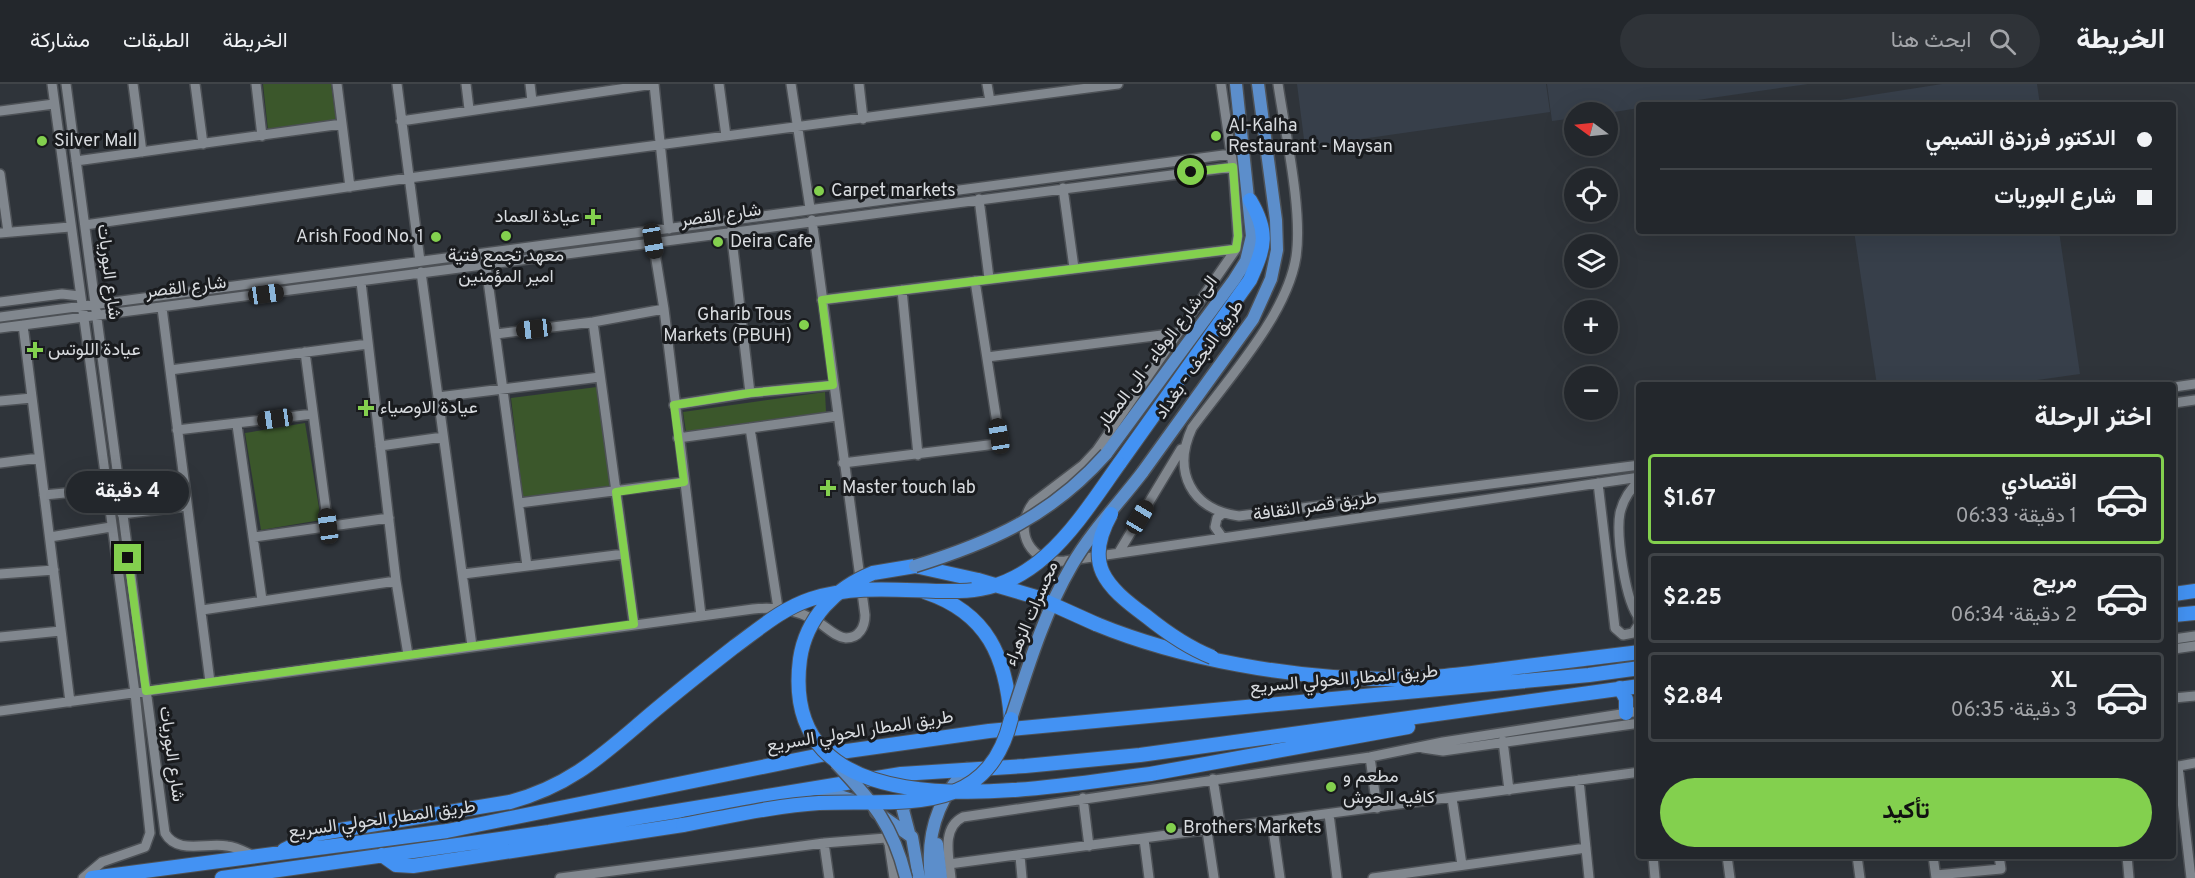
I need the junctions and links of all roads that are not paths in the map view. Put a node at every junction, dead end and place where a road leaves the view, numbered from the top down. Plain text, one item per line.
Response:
1 (52, 84) edge
2 (66, 84) edge
3 (133, 84) edge
4 (195, 84) edge
5 (256, 84) edge
6 (336, 84) edge
7 (397, 84) edge
8 (466, 84) edge
9 (530, 84) edge
10 (654, 84) edge
11 (718, 84) edge
12 (791, 84) edge
13 (859, 84) edge
14 (987, 84) edge
15 (1030, 84) edge
16 (1118, 84) edge
17 (1221, 84) edge
18 (1236, 84) edge
19 (1258, 84) edge
20 (1278, 84) edge
21 (1092, 86) edge
22 (592, 88) edge
23 (1032, 96) junction
24 (532, 101) junction
25 (990, 101) junction
26 (54, 104) junction
27 (469, 109) junction
28 (0, 111) edge
29 (863, 119) junction
30 (401, 121) junction
31 (342, 124) junction
32 (797, 128) junction
33 (262, 136) junction
34 (726, 136) junction
35 (203, 144) junction
36 (661, 144) junction
37 (142, 152) junction
38 (1232, 154) junction
39 (76, 161) junction
40 (1233, 167) junction
41 (0, 174) edge
42 (409, 178) junction
43 (350, 187) junction
44 (1063, 188) junction
45 (934, 194) junction
46 (904, 198) junction
47 (979, 199) junction
48 (1250, 200) junction
49 (936, 205) junction
50 (810, 208) junction
51 (905, 209) junction
52 (812, 220) junction
53 (85, 225) junction
54 (70, 227) junction
55 (669, 229) junction
56 (730, 231) junction
57 (4, 233) edge
58 (585, 240) junction
59 (653, 241) junction
60 (552, 244) junction
61 (1236, 249) junction
62 (585, 251) junction
63 (485, 253) junction
64 (553, 255) junction
65 (420, 261) junction
66 (486, 264) junction
67 (1074, 268) junction
68 (421, 272) junction
69 (989, 278) junction
70 (975, 281) junction
71 (361, 282) junction
72 (902, 290) junction
73 (80, 296) junction
74 (822, 300) junction
75 (0, 302) edge
76 (95, 304) junction
77 (82, 306) junction
78 (162, 308) junction
79 (664, 309) junction
80 (96, 315) junction
81 (0, 317) edge
82 (83, 317) junction
83 (593, 322) junction
84 (23, 325) junction
85 (0, 328) edge
86 (1178, 333) junction
87 (496, 334) junction
88 (368, 344) junction
89 (305, 352) junction
90 (987, 357) junction
91 (170, 370) junction
92 (600, 377) junction
93 (2195, 384) edge
94 (833, 385) junction
95 (503, 387) junction
96 (2176, 387) edge
97 (750, 393) junction
98 (438, 397) junction
99 (32, 398) junction
100 (2195, 400) edge
101 (0, 401) edge
102 (2176, 403) edge
103 (674, 405) junction
104 (313, 414) junction
105 (837, 417) junction
106 (237, 425) junction
107 (750, 428) junction
108 (177, 430) junction
109 (443, 437) junction
110 (678, 438) junction
111 (380, 446) junction
112 (1184, 446) junction
113 (918, 455) junction
114 (39, 458) junction
115 (0, 463) edge
116 (843, 463) junction
117 (1636, 466) edge
118 (1142, 473) joint
119 (1636, 479) edge
120 (684, 482) junction
121 (1598, 483) junction
122 (1636, 484) edge
123 (106, 489) junction
124 (616, 492) junction
125 (44, 495) junction
126 (519, 503) junction
127 (187, 506) junction
128 (1223, 513) junction
129 (122, 514) junction
130 (1111, 514) junction
131 (389, 518) junction
132 (328, 526) junction
133 (111, 527) junction
134 (50, 537) junction
135 (254, 537) junction
136 (1222, 537) junction
137 (1119, 552) junction
138 (624, 554) junction
139 (527, 566) junction
140 (915, 566) junction
141 (54, 570) junction
142 (0, 574) edge
143 (463, 574) junction
144 (396, 581) junction
145 (913, 589) junction
146 (2195, 591) edge
147 (2176, 594) edge
148 (262, 600) junction
149 (778, 608) junction
150 (202, 610) junction
151 (1636, 613) edge
152 (2195, 613) edge
153 (701, 615) junction
154 (2176, 615) edge
155 (634, 624) junction
156 (1636, 628) edge
157 (61, 631) junction
158 (2195, 636) edge
159 (0, 637) edge
160 (2176, 639) edge
161 (472, 646) junction
162 (2195, 646) edge
163 (2176, 649) edge
164 (1636, 652) edge
165 (408, 655) junction
166 (1212, 657) junction
167 (1636, 669) edge
168 (210, 682) junction
169 (1636, 686) edge
170 (1620, 688) junction
171 (146, 691) junction
172 (135, 693) junction
173 (2195, 696) edge
174 (2176, 698) edge
175 (70, 702) junction
176 (1505, 704) junction
177 (0, 711) edge
178 (1633, 712) edge
179 (1011, 719) junction
180 (1636, 724) edge
181 (1503, 741) junction
182 (1423, 748) junction
183 (1370, 757) junction
184 (836, 763) junction
185 (2195, 763) edge
186 (2176, 766) edge
187 (967, 769) junction
188 (1636, 773) edge
189 (1213, 779) junction
190 (1579, 780) junction
191 (814, 788) junction
192 (1509, 790) junction
193 (958, 792) junction
194 (1083, 798) junction
195 (1452, 798) junction
196 (1377, 808) junction
197 (1329, 814) junction
198 (1272, 822) junction
199 (932, 828) junction
200 (1221, 829) junction
201 (1208, 831) junction
202 (909, 833) junction
203 (1144, 839) junction
204 (824, 843) junction
205 (1089, 846) junction
206 (1586, 848) junction
207 (281, 852) junction
208 (382, 855) junction
209 (254, 856) junction
210 (1020, 856) junction
211 (1653, 859) edge
212 (1727, 859) edge
213 (1857, 859) edge
214 (1934, 859) edge
215 (1999, 859) edge
216 (2127, 859) edge
217 (950, 864) junction
218 (1462, 865) junction
219 (635, 867) junction
220 (310, 872) edge
221 (1397, 876) edge
222 (1936, 877) edge
223 (82, 878) edge
224 (92, 878) edge
225 (222, 878) edge
226 (565, 878) edge
227 (637, 878) edge
228 (829, 878) edge
229 (894, 878) edge
230 (906, 878) edge
231 (919, 878) edge
232 (931, 878) edge
233 (941, 878) edge
234 (951, 878) edge
235 (1022, 878) edge
236 (1149, 878) edge
237 (1214, 878) edge
238 (1280, 878) edge
239 (1337, 878) edge
240 (1373, 878) edge
241 (1589, 878) edge
242 (1655, 878) edge
243 (1730, 878) edge
244 (1860, 878) edge
245 (2129, 878) edge
246 (2191, 878) edge

1 - 26 street, شارع البوريات
2 - 39 street, شارع البوريات
3 - 37 street
4 - 35 street
5 - 33 street
6 - 31 street
7 - 30 street
8 - 27 street
9 - 24 street
10 - 22 street
10 - 36 street
11 - 34 street
12 - 32 street
13 - 29 street
14 - 25 street
15 - 23 street
16 - 21 street
17 - 38 street
18 - 48 main road, الى شارع الوفاء - الى المطار
19 - 118 main road, طريق النجف - بغداد
20 - 112 street
21 - 23 street
22 - 24 street
23 - 25 street
24 - 27 street
25 - 29 street
26 - 28 street
26 - 54 street, شارع البوريات
27 - 30 street
29 - 32 street
30 - 42 street
31 - 33 street
31 - 43 street
32 - 34 street
32 - 50 street
33 - 35 street
34 - 36 street
35 - 37 street
36 - 42 street
36 - 55 street
37 - 39 street
38 - 40 street
38 - 45 street, شارع القصر
39 - 53 street, شارع البوريات
40 - 44 street, شارع القصر
40 - 61 street
41 - 57 street
42 - 43 street
42 - 65 street
43 - 53 street
44 - 47 street, شارع القصر
44 - 67 street
45 - 46 street, شارع القصر
45 - 49 street
46 - 50 street, شارع القصر
46 - 51 street
47 - 49 street, شارع القصر
47 - 69 street
48 - 140 main road, الى شارع الوفاء - الى المطار, bridge
48 - 145 highway, bridge
49 - 51 street, شارع القصر
50 - 55 street, شارع القصر
51 - 52 street, شارع القصر
52 - 56 street, شارع القصر
52 - 74 street
53 - 76 street, شارع البوريات
54 - 57 street
54 - 73 street, شارع البوريات
55 - 58 street, شارع القصر
56 - 59 street, شارع القصر
56 - 97 street
58 - 60 street, شارع القصر
58 - 62 street
59 - 62 street, شارع القصر
59 - 79 street
60 - 63 street, شارع القصر
60 - 64 street
61 - 67 street
61 - 86 street, طريق قصر الثقافة
62 - 64 street, شارع القصر
63 - 65 street, شارع القصر
63 - 66 street
64 - 66 street, شارع القصر
65 - 76 street, شارع القصر
66 - 68 street, شارع القصر
66 - 87 street
67 - 69 street
68 - 71 street, شارع القصر
68 - 98 street
69 - 70 street
70 - 72 street
70 - 90 street
71 - 78 street, شارع القصر
71 - 88 street
72 - 74 street
72 - 113 street
73 - 75 street
73 - 77 street, شارع البوريات
74 - 94 street
76 - 77 street, شارع القصر
76 - 80 street, شارع البوريات
77 - 81 street, شارع القصر
77 - 82 street, شارع البوريات
78 - 80 street, شارع القصر
78 - 91 street
79 - 83 street
79 - 103 street
80 - 82 street, شارع القصر
80 - 129 street, شارع البوريات
82 - 84 street, شارع القصر
82 - 123 street, شارع البوريات
83 - 87 street
83 - 92 street
84 - 85 street, شارع القصر
84 - 99 street
86 - 90 street
86 - 137 street, طريق قصر الثقافة
87 - 95 street
88 - 89 street
88 - 111 street
89 - 91 street
89 - 104 street
90 - 113 street
91 - 108 street
92 - 95 street
92 - 124 street
93 - 96 street
94 - 97 street
94 - 105 street
95 - 98 street
95 - 126 street
97 - 103 street
98 - 109 street
99 - 101 street
99 - 114 street
100 - 102 street
103 - 110 street
104 - 106 street
104 - 132 street
105 - 107 street
105 - 116 street
106 - 108 street
106 - 135 street
107 - 110 street
107 - 149 street
108 - 127 street
109 - 111 street
109 - 143 street
110 - 120 street
111 - 131 street
112 - 128 street
112 - 137 street
113 - 116 street
114 - 115 street
114 - 125 street
116 - 149 street
117 - 128 street, طريق قصر الثقافة
118 - 130 main road, مجسرات الزهراء, bridge
119 - 121 street, طريق قصر الثقافة
120 - 124 street
120 - 153 street
121 - 136 street, طريق قصر الثقافة
121 - 156 street
122 - 151 street
123 - 125 street
123 - 133 street, شارع البوريات
124 - 126 street
124 - 138 street
125 - 134 street
126 - 139 street
127 - 129 street
127 - 150 street
128 - 136 street
129 - 171 street, شارع البوريات
130 - 166 highway, bridge
130 - 179 main road, مجسرات الزهراء, bridge
131 - 132 street
131 - 144 street
132 - 135 street
133 - 134 street
133 - 172 street, شارع البوريات
134 - 141 street
135 - 148 street
136 - 137 street, طريق قصر الثقافة
138 - 139 street
138 - 155 street
139 - 143 street
140 - 166 highway, bridge
140 - 184 highway, bridge
141 - 142 street
141 - 157 street
143 - 161 street
144 - 148 street
144 - 165 street
145 - 179 highway, bridge
145 - 207 highway, bridge
146 - 147 highway
148 - 150 street
149 - 153 street
150 - 168 street
152 - 154 highway
153 - 155 street
155 - 161 street
157 - 159 street
157 - 175 street
158 - 160 street
161 - 165 street
162 - 163 street
164 - 166 highway
165 - 168 street
167 - 207 highway, طريق المطار الحولي السريع
168 - 171 street
169 - 170 highway, طريق المطار الحولي السريع
170 - 176 highway, طريق المطار الحولي السريع
170 - 178 highway
171 - 172 street
171 - 209 street, شارع البوريات
172 - 175 street
172 - 223 street, شارع البوريات
173 - 174 street
175 - 177 street
176 - 184 highway, bridge
176 - 187 highway, طريق المطار الحولي السريع
178 - 182 street
179 - 193 highway, bridge
180 - 181 street
181 - 182 street
181 - 192 street
182 - 183 street
183 - 189 street
183 - 196 street
184 - 230 main road, bridge
185 - 186 street
186 - 246 street
187 - 191 highway, طريق المطار الحولي السريع
187 - 199 main road
188 - 190 street
189 - 194 street
189 - 200 street
190 - 192 street
190 - 206 street
191 - 202 main road
191 - 208 highway, طريق المطار الحولي السريع
192 - 195 street
193 - 208 highway, bridge
193 - 233 main road
194 - 205 street
194 - 217 street
195 - 196 street
195 - 218 street
196 - 197 street
197 - 198 street
197 - 239 street
198 - 200 street
198 - 238 street
199 - 202 main road
199 - 232 main road
200 - 201 street
201 - 203 street
201 - 237 street
202 - 231 main road
203 - 205 street
203 - 236 street
204 - 219 street
204 - 228 street
204 - 229 street
205 - 210 street
206 - 218 street
206 - 241 street
207 - 209 highway, طريق المطار الحولي السريع
208 - 220 highway, طريق المطار الحولي السريع
209 - 224 highway, طريق المطار الحولي السريع
210 - 217 street
210 - 235 street
211 - 242 street
212 - 243 street
213 - 244 street
214 - 222 street
215 - 222 street
216 - 245 street
217 - 234 street
218 - 221 street
219 - 226 street
219 - 227 street
220 - 225 highway, طريق المطار الحولي السريع
221 - 240 street

